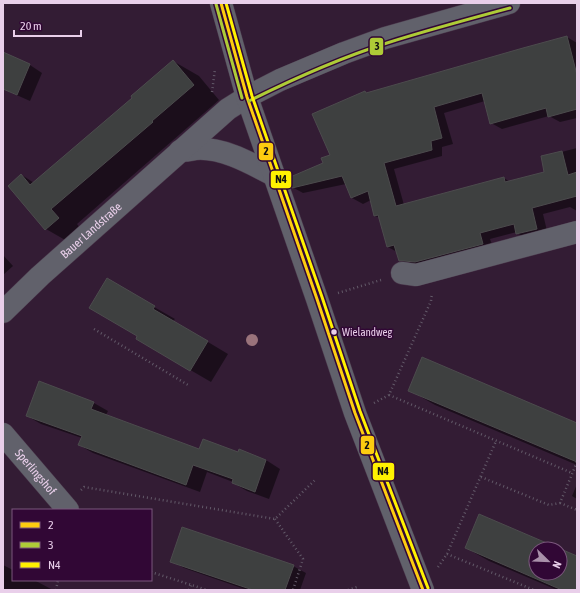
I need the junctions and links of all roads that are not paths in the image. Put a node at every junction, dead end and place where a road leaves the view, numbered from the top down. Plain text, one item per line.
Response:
1 (221, 3) edge
2 (509, 3) edge
3 (247, 97) junction
4 (180, 151) junction
5 (274, 176) junction
6 (577, 232) edge
7 (402, 273) road end
8 (3, 312) edge
9 (3, 434) edge
10 (66, 508) edge
11 (423, 590) edge

1 - 3 street
2 - 3 street, Bauer Landstraße
3 - 4 street, Bauer Landstraße
3 - 5 street
4 - 5 street
4 - 8 street, Bauer Landstraße
5 - 11 street
6 - 7 street
9 - 10 street, Sperlingshof

